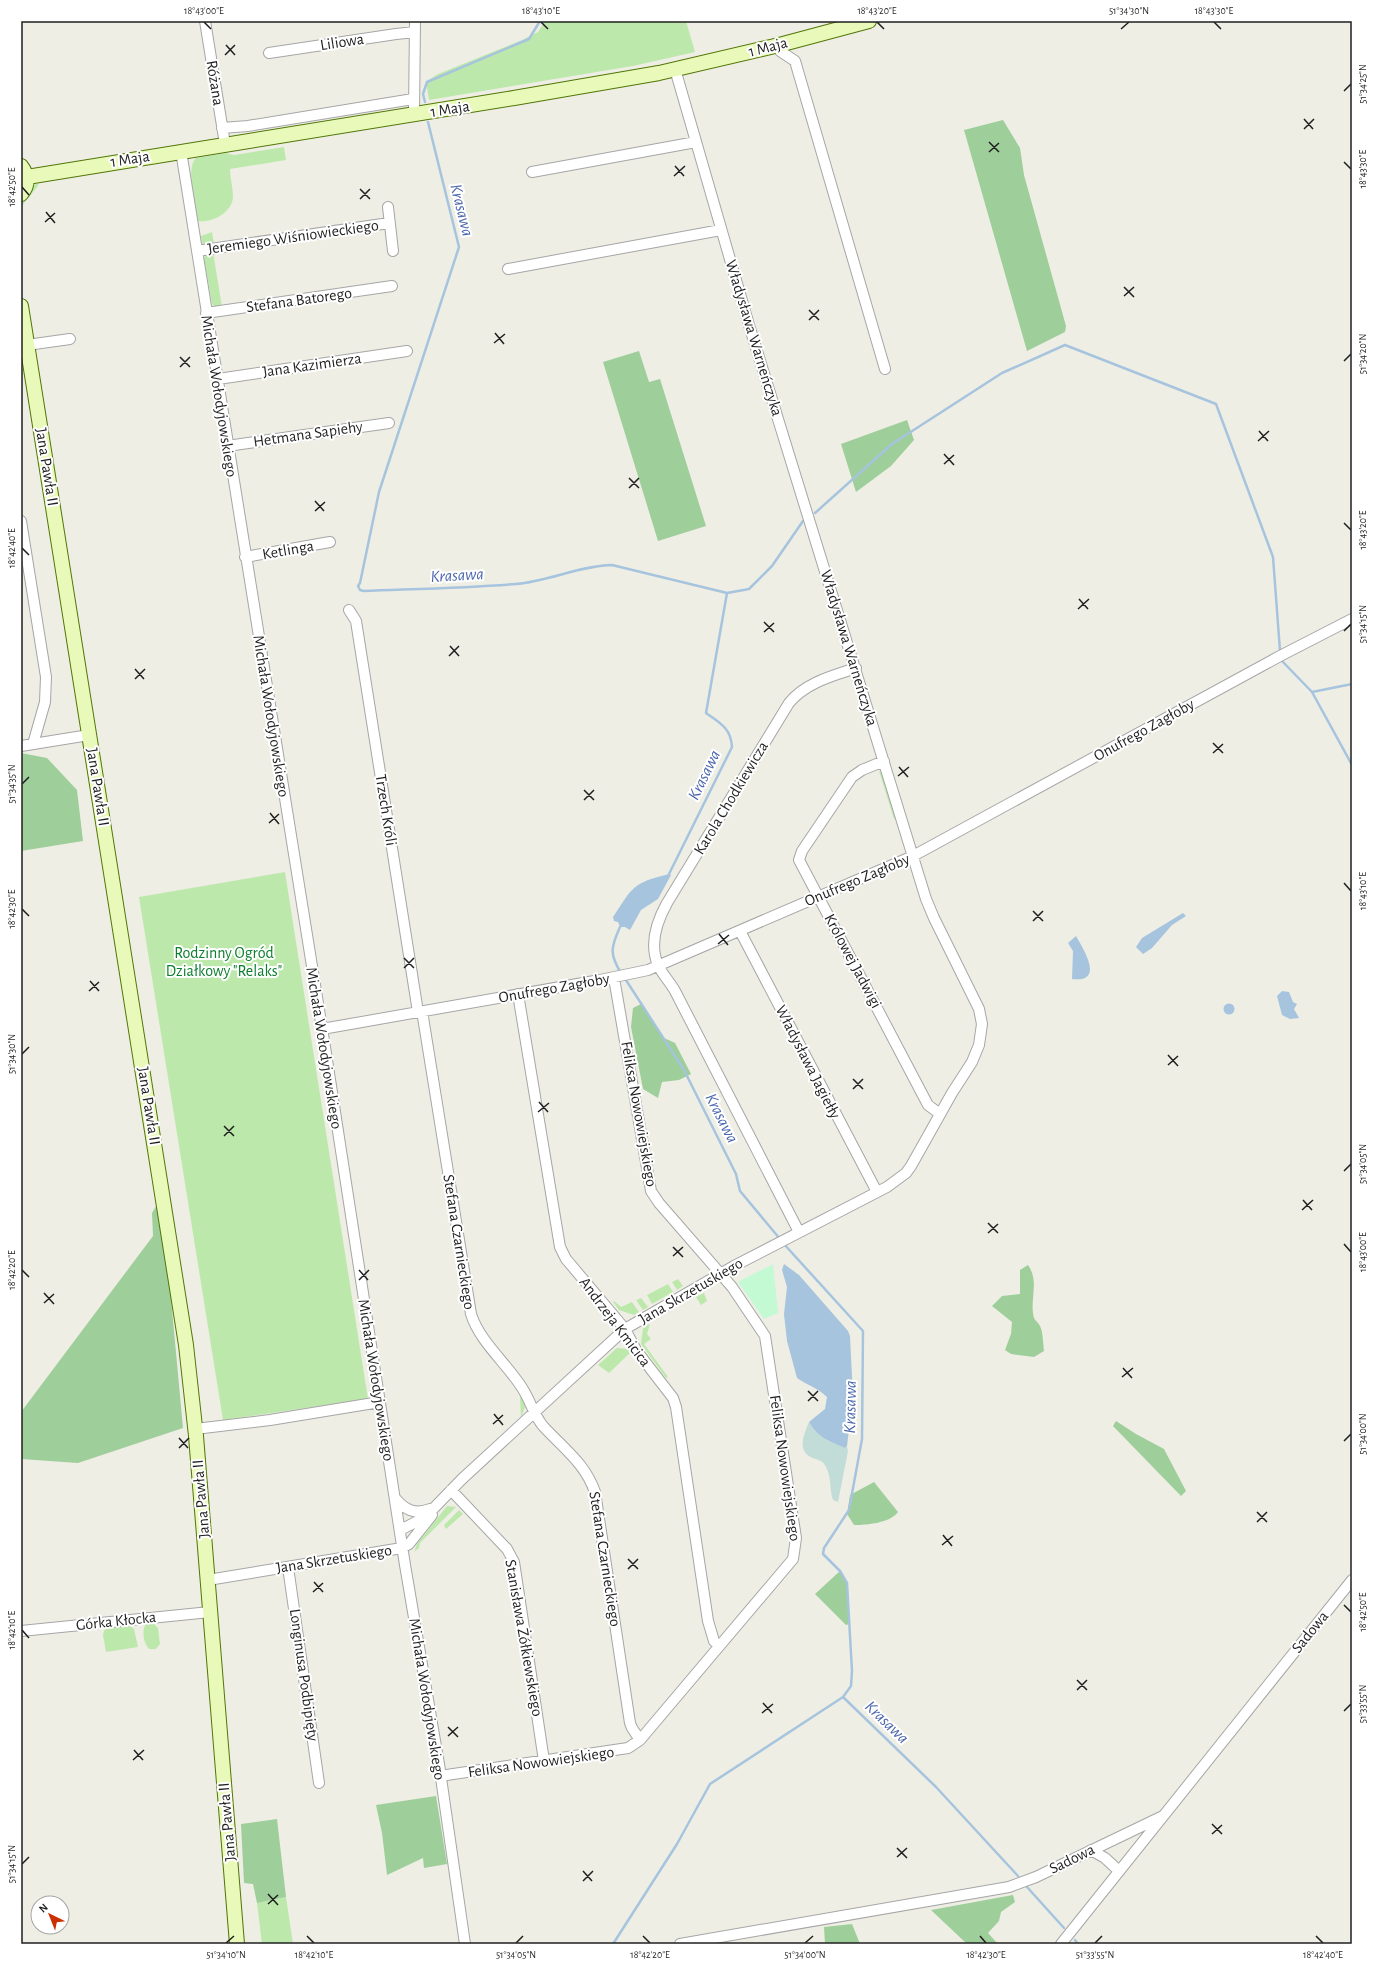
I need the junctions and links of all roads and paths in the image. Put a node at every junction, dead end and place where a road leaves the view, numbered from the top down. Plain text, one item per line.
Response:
1 (205, 21) edge
2 (415, 21) edge
3 (869, 21) edge
4 (415, 32) junction
5 (779, 45) junction
6 (269, 53) dead end
7 (675, 69) junction
8 (413, 98) junction
9 (414, 114) junction
10 (222, 128) junction
11 (696, 142) junction
12 (225, 144) junction
13 (181, 152) junction
14 (24, 172) edge
15 (532, 172) dead end
16 (21, 194) edge
17 (388, 207) dead end
18 (389, 223) junction
19 (721, 230) junction
20 (197, 251) junction
21 (393, 251) dead end
22 (508, 269) dead end
23 (392, 286) dead end
24 (21, 306) edge
25 (206, 313) junction
26 (70, 339) dead end
27 (27, 345) junction
28 (407, 351) dead end
29 (885, 369) dead end
30 (218, 379) junction
31 (389, 422) dead end
32 (227, 446) junction
33 (21, 521) edge
34 (330, 542) dead end
35 (246, 557) junction
36 (349, 610) dead end
37 (1352, 619) edge
38 (856, 668) junction
39 (89, 735) junction
40 (33, 744) junction
41 (21, 746) edge
42 (884, 760) junction
43 (913, 856) junction
44 (818, 897) junction
45 (740, 931) junction
46 (658, 965) junction
47 (620, 976) junction
48 (518, 994) junction
49 (420, 1012) junction
50 (322, 1029) junction
51 (940, 1114) junction
52 (877, 1192) junction
53 (799, 1232) junction
54 (720, 1274) junction
55 (624, 1329) junction
56 (380, 1402) junction
57 (534, 1412) junction
58 (195, 1429) junction
59 (451, 1490) junction
60 (395, 1498) junction
61 (439, 1504) junction
62 (400, 1530) junction
63 (402, 1548) junction
64 (288, 1567) junction
65 (208, 1580) junction
66 (1352, 1580) edge
67 (210, 1612) junction
68 (21, 1630) edge
69 (719, 1646) junction
70 (640, 1740) junction
71 (544, 1761) junction
72 (440, 1776) junction
73 (319, 1783) dead end
74 (1163, 1816) junction
75 (1091, 1850) junction
76 (1119, 1871) junction
77 (237, 1944) edge
78 (465, 1944) edge
79 (680, 1944) edge
80 (1061, 1944) edge

1 - 10 street, Różana
2 - 4 street
3 - 5 main road, 1 Maja
4 - 6 street, Liliowa
4 - 8 street
5 - 7 main road, 1 Maja
5 - 29 street
7 - 9 main road, 1 Maja
7 - 11 street, Władysława Warneńczyka
8 - 9 street
8 - 10 street
9 - 12 main road, 1 Maja
10 - 12 street, Różana
11 - 15 street
11 - 19 street, Władysława Warneńczyka
12 - 13 main road, 1 Maja
13 - 14 main road, 1 Maja
13 - 20 street, Michała Wołodyjowskiego
14 - 16 main road
17 - 18 street, Jeremiego Wiśniowieckiego
18 - 20 street, Jeremiego Wiśniowieckiego
18 - 21 street, Jeremiego Wiśniowieckiego
19 - 22 street
19 - 38 street, Władysława Warneńczyka
20 - 25 street, Michała Wołodyjowskiego
23 - 25 street, Stefana Batorego
24 - 27 main road, Jana Pawła II
25 - 30 street, Michała Wołodyjowskiego
26 - 27 street
27 - 39 main road, Jana Pawła II
28 - 30 street, Jana Kazimierza
30 - 32 street, Michała Wołodyjowskiego
31 - 32 street, Hetmana Sapiehy
32 - 35 street, Michała Wołodyjowskiego
33 - 40 street
34 - 35 street, Ketlinga
35 - 50 street, Michała Wołodyjowskiego
36 - 49 street, Trzech Króli
37 - 43 street, Onufrego Zagłoby
38 - 42 street, Władysława Warneńczyka
38 - 46 street, Karola Chodkiewicza
39 - 40 street
39 - 58 main road, Jana Pawła II
40 - 41 street
42 - 43 street, Władysława Warneńczyka
42 - 44 street, Królowej Jadwigi
43 - 44 street, Onufrego Zagłoby
43 - 51 street, Władysława Warneńczyka
44 - 45 street, Onufrego Zagłoby
44 - 51 street, Królowej Jadwigi
45 - 46 street, Onufrego Zagłoby
45 - 52 street, Władysława Jagiełły
46 - 47 street, Onufrego Zagłoby
46 - 53 street
47 - 48 street, Onufrego Zagłoby
47 - 54 street, Feliksa Nowowiejskiego
48 - 49 street, Onufrego Zagłoby
48 - 55 street, Andrzeja Kmicica
49 - 50 street, Onufrego Zagłoby
49 - 57 street, Stefana Czarnieckiego
50 - 56 street, Michała Wołodyjowskiego
51 - 52 street, Władysława Warneńczyka
52 - 53 street, Jana Skrzetuskiego
53 - 54 street, Jana Skrzetuskiego
54 - 55 street, Jana Skrzetuskiego
54 - 69 street, Feliksa Nowowiejskiego
55 - 57 street, Jana Skrzetuskiego
55 - 69 street, Andrzeja Kmicica
56 - 58 street
56 - 60 street, Michała Wołodyjowskiego
57 - 59 street, Jana Skrzetuskiego
57 - 70 street, Stefana Czarnieckiego
58 - 65 main road, Jana Pawła II
59 - 61 street, Jana Skrzetuskiego
59 - 71 street, Stanisława Żółkiewskiego
60 - 61 street, Jana Skrzetuskiego
60 - 62 street, Michała Wołodyjowskiego
61 - 62 street, Jana Skrzetuskiego
61 - 63 street, Jana Skrzetuskiego
62 - 63 street, Michała Wołodyjowskiego
63 - 64 street, Jana Skrzetuskiego
63 - 72 street, Michała Wołodyjowskiego
64 - 65 street, Jana Skrzetuskiego
64 - 73 street, Longinusa Podbipięty
65 - 67 main road, Jana Pawła II
66 - 74 street, Sadowa
67 - 68 street, Górka Kłocka
67 - 77 main road, Jana Pawła II
69 - 70 street, Feliksa Nowowiejskiego
70 - 71 street, Feliksa Nowowiejskiego
71 - 72 street, Feliksa Nowowiejskiego
72 - 78 street, Michała Wołodyjowskiego
74 - 75 street, Sadowa
74 - 76 street
75 - 76 street
75 - 79 street, Sadowa
76 - 80 street

